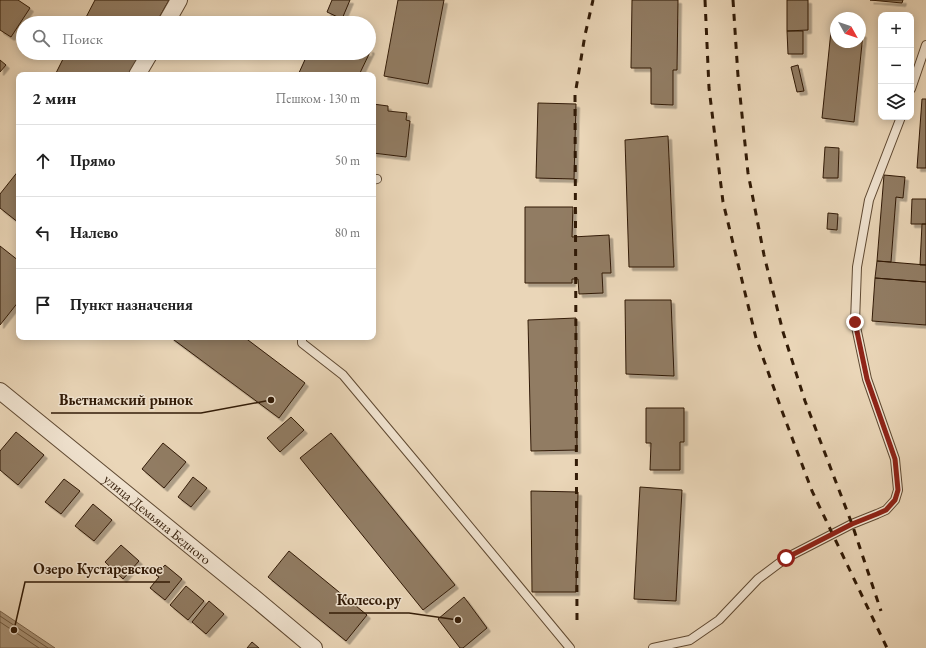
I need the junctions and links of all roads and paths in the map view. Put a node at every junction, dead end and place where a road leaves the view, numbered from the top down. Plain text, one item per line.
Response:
1 (179, 0) edge
2 (170, 16) edge
3 (926, 48) edge
4 (146, 60) edge
5 (139, 72) edge
6 (913, 84) edge
7 (900, 120) edge
8 (302, 340) edge
9 (0, 391) edge
10 (314, 648) edge
11 (570, 648) edge
12 (653, 648) edge

1 - 2 street
3 - 6 lane
4 - 5 street
7 - 12 lane
8 - 11 lane
9 - 10 street, улица Демьяна Бедного

